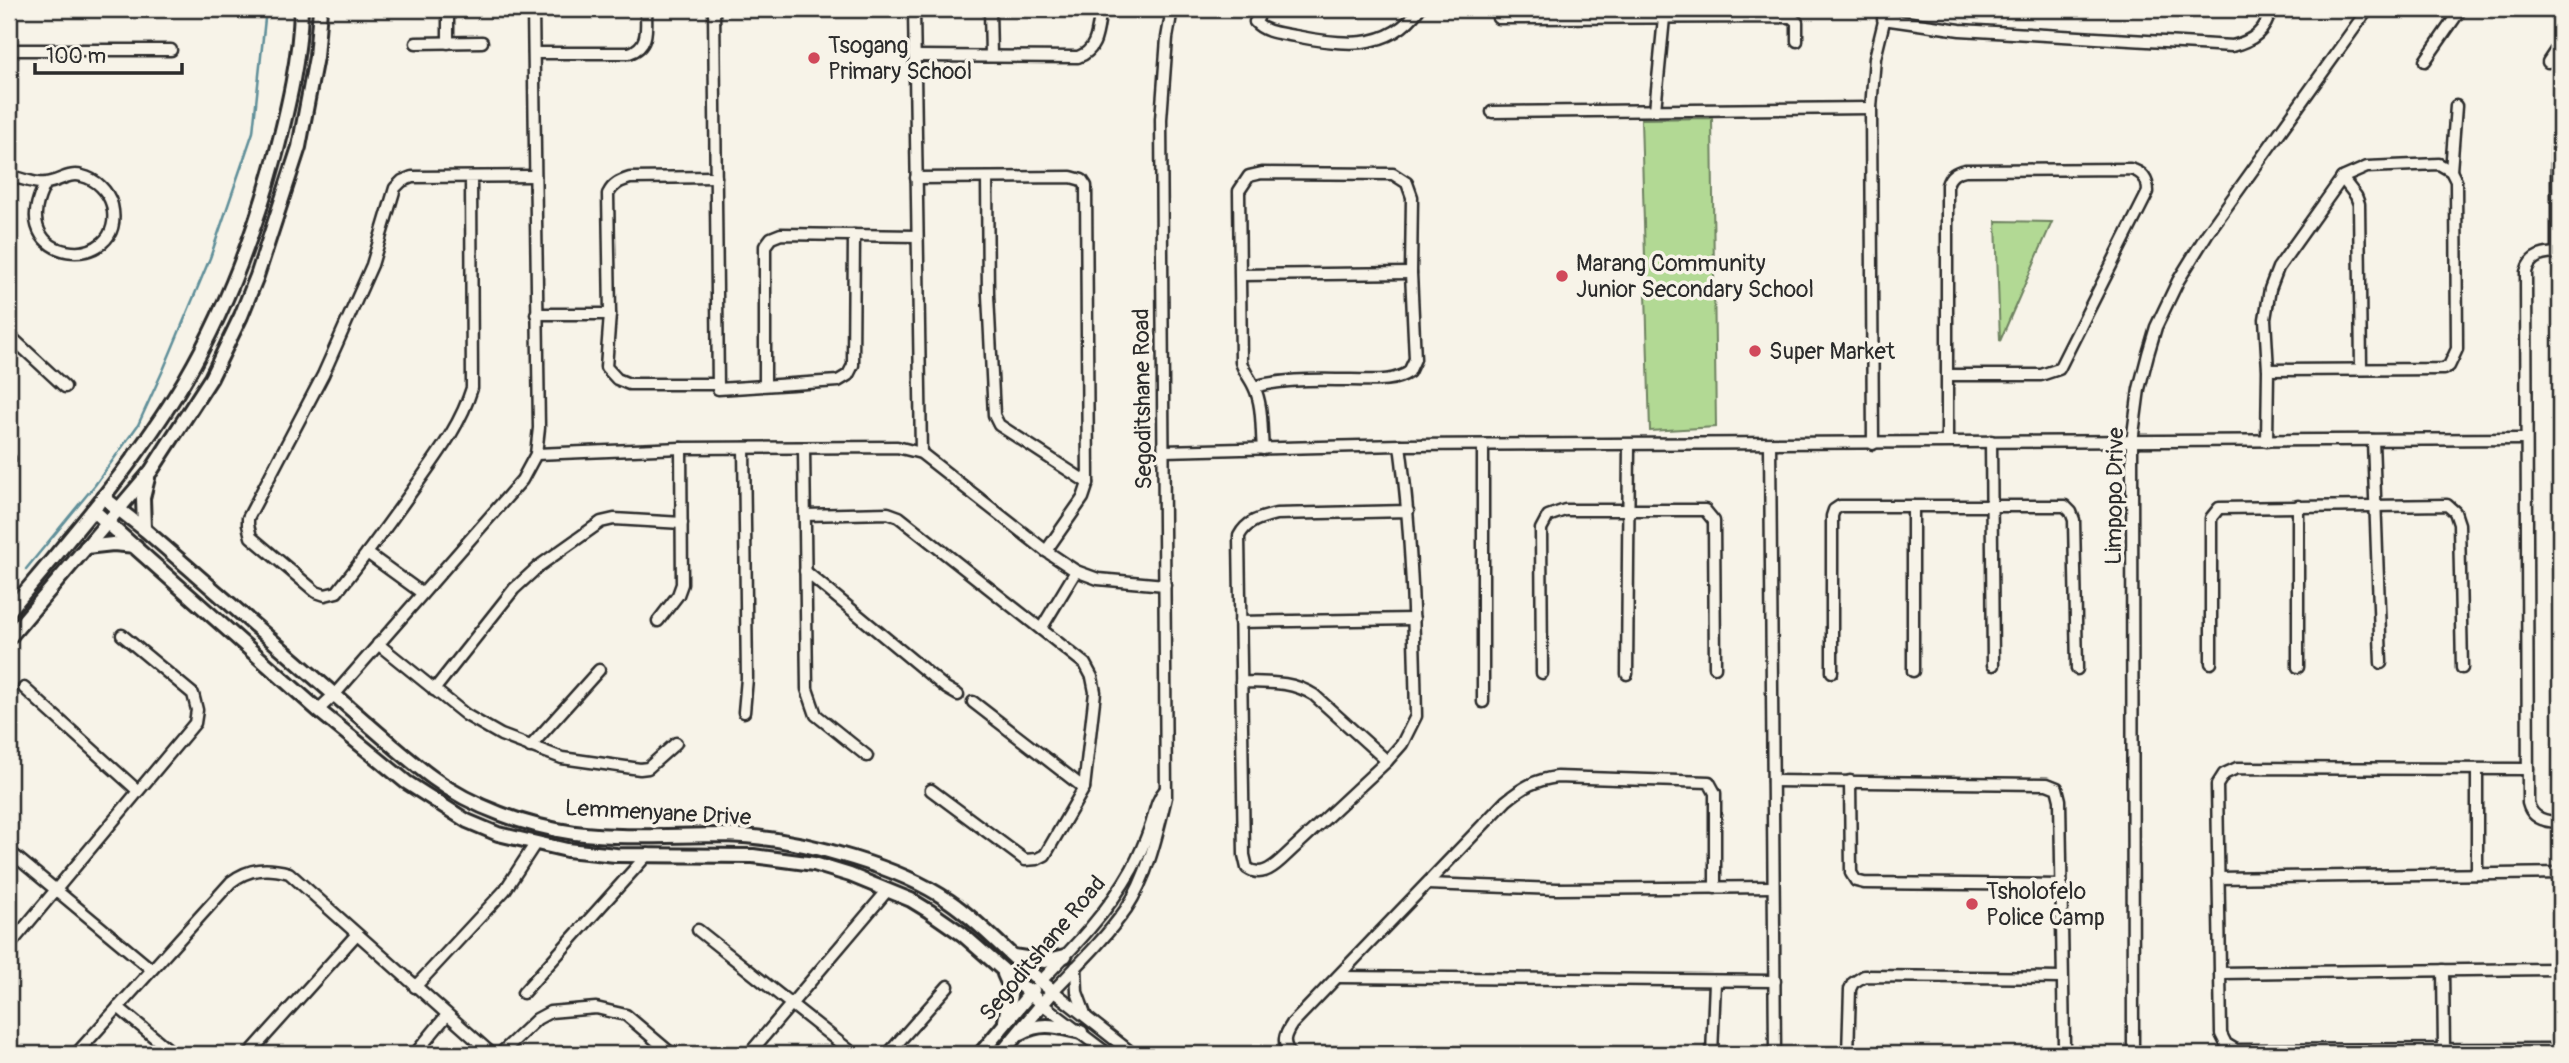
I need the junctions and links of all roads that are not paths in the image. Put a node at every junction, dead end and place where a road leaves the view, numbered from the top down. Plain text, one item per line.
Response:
1 (302, 9) edge
2 (320, 9) edge
3 (447, 9) edge
4 (533, 9) edge
5 (646, 9) edge
6 (714, 9) edge
7 (914, 9) edge
8 (990, 9) edge
9 (1101, 9) edge
10 (1172, 9) edge
11 (1259, 9) edge
12 (1419, 9) edge
13 (2271, 9) edge
14 (2368, 9) edge
15 (2461, 9) edge
16 (1885, 14) edge
17 (1498, 18) dead end
18 (1664, 18) junction
19 (1797, 41) dead end
20 (416, 43) dead end
21 (448, 43) junction
22 (482, 43) dead end
23 (2560, 44) edge
24 (9, 50) edge
25 (171, 50) dead end
26 (534, 52) junction
27 (915, 56) junction
28 (991, 56) junction
29 (2425, 61) dead end
30 (2549, 62) dead end
31 (2456, 106) dead end
32 (1871, 108) junction
33 (1655, 110) junction
34 (1492, 112) dead end
35 (2557, 147) dead end
36 (2451, 171) junction
37 (9, 176) edge
38 (535, 176) junction
39 (471, 177) junction
40 (716, 177) junction
41 (916, 178) junction
42 (987, 178) junction
43 (2342, 178) junction
44 (46, 183) junction
45 (2558, 196) edge
46 (854, 235) junction
47 (917, 236) junction
48 (2559, 253) edge
49 (1411, 273) junction
50 (1241, 275) junction
51 (536, 314) junction
52 (610, 314) junction
53 (9, 335) edge
54 (2361, 368) junction
55 (2268, 370) junction
56 (1947, 375) junction
57 (718, 384) junction
58 (765, 384) junction
59 (65, 387) dead end
60 (1254, 387) junction
61 (2526, 439) junction
62 (2373, 440) junction
63 (1947, 441) junction
64 (1991, 441) junction
65 (2267, 441) junction
66 (2132, 442) junction
67 (1770, 444) junction
68 (1873, 444) junction
69 (1400, 445) junction
70 (1483, 445) junction
71 (1629, 445) junction
72 (681, 448) junction
73 (744, 448) junction
74 (804, 448) junction
75 (1263, 449) junction
76 (1164, 451) junction
77 (921, 453) junction
78 (536, 454) junction
79 (151, 471) junction
80 (1088, 483) junction
81 (103, 497) junction
82 (2374, 505) junction
83 (1913, 506) junction
84 (1992, 506) junction
85 (2298, 506) junction
86 (93, 510) junction
87 (117, 510) junction
88 (1628, 510) junction
89 (1408, 511) junction
90 (806, 515) junction
91 (107, 523) junction
92 (682, 523) junction
93 (144, 529) junction
94 (136, 546) junction
95 (86, 547) junction
96 (1046, 551) junction
97 (368, 553) junction
98 (805, 571) junction
99 (1076, 571) junction
100 (1165, 585) junction
101 (422, 593) junction
102 (9, 611) edge
103 (1414, 619) junction
104 (658, 621) dead end
105 (1240, 622) junction
106 (1041, 629) junction
107 (122, 635) dead end
108 (9, 638) edge
109 (378, 643) junction
110 (2211, 663) dead end
111 (2381, 663) dead end
112 (1993, 665) dead end
113 (1715, 667) dead end
114 (2298, 667) dead end
115 (2462, 668) dead end
116 (2077, 669) dead end
117 (599, 670) dead end
118 (1913, 671) dead end
119 (1832, 672) dead end
120 (1542, 673) dead end
121 (1627, 674) dead end
122 (1241, 682) junction
123 (24, 688) dead end
124 (434, 690) junction
125 (335, 694) junction
126 (958, 695) dead end
127 (973, 702) dead end
128 (1483, 702) dead end
129 (318, 710) junction
130 (744, 712) dead end
131 (676, 743) dead end
132 (530, 747) junction
133 (867, 757) dead end
134 (1387, 761) junction
135 (2528, 769) junction
136 (2477, 771) junction
137 (1773, 781) junction
138 (1850, 781) junction
139 (1084, 788) junction
140 (137, 790) junction
141 (931, 790) dead end
142 (1165, 790) junction
143 (2560, 822) edge
144 (535, 844) junction
145 (9, 851) edge
146 (648, 855) junction
147 (2560, 873) edge
148 (2477, 874) junction
149 (2218, 878) junction
150 (1427, 884) junction
151 (2061, 885) junction
152 (1773, 887) junction
153 (1715, 888) junction
154 (56, 890) junction
155 (887, 891) junction
156 (698, 930) dead end
157 (356, 935) junction
158 (9, 946) edge
159 (1009, 955) junction
160 (1065, 956) junction
161 (999, 966) junction
162 (1076, 967) junction
163 (151, 969) junction
164 (2560, 969) edge
165 (2443, 970) junction
166 (2220, 973) junction
167 (1339, 977) junction
168 (2062, 978) junction
169 (1775, 981) junction
170 (1040, 982) junction
171 (1715, 982) junction
172 (948, 986) dead end
173 (415, 987) junction
174 (1053, 991) junction
175 (523, 993) dead end
176 (1030, 994) junction
177 (1042, 1004) junction
178 (792, 1005) junction
179 (118, 1007) junction
180 (447, 1015) junction
181 (1085, 1015) junction
182 (1004, 1024) junction
183 (1080, 1032) junction
184 (1017, 1035) junction
185 (2444, 1049) junction
186 (2560, 1049) edge
187 (2132, 1053) edge
188 (76, 1054) edge
189 (174, 1054) edge
190 (249, 1054) edge
191 (415, 1054) edge
192 (492, 1054) edge
193 (500, 1054) edge
194 (672, 1054) edge
195 (749, 1054) edge
196 (855, 1054) edge
197 (888, 1054) edge
198 (980, 1054) edge
199 (1001, 1054) edge
200 (1108, 1054) edge
201 (1133, 1054) edge
202 (1290, 1054) edge
203 (1712, 1054) edge
204 (1775, 1054) edge
205 (1848, 1054) edge
206 (2062, 1054) edge

1 - 81 main road
2 - 79 main road
3 - 21 street
4 - 26 street
5 - 26 street
6 - 40 street
7 - 27 street
8 - 28 street
9 - 28 street
10 - 76 street, Segoditshane Road
11 - 12 street
13 - 16 street
14 - 66 street, Limpopo Drive
15 - 29 street
16 - 32 street
17 - 18 street
18 - 19 street
18 - 33 street
20 - 21 street
21 - 22 street
23 - 30 street
24 - 25 street
26 - 38 street
27 - 28 street
27 - 41 street
31 - 36 street
32 - 33 street
32 - 68 street
33 - 34 street
35 - 45 street
36 - 43 street
36 - 54 street
37 - 44 street
38 - 39 street
38 - 51 street
39 - 97 street
39 - 97 street
40 - 52 street
40 - 57 street
41 - 42 street
41 - 47 street
42 - 80 street
42 - 80 street
43 - 54 street
43 - 55 street
44 - 44 street
45 - 48 street
46 - 47 street
46 - 58 street
46 - 58 street
47 - 77 street
48 - 61 street
49 - 50 street
49 - 50 street
49 - 60 street
50 - 60 street
51 - 52 street
51 - 78 street
52 - 57 street
53 - 59 street
54 - 55 street
55 - 65 street
56 - 56 street
56 - 63 street
57 - 58 street
60 - 75 street
61 - 62 street
61 - 135 street
62 - 65 street
62 - 82 street
63 - 64 street
63 - 68 street
64 - 66 street
64 - 84 street
65 - 66 street
66 - 187 street, Limpopo Drive
67 - 68 street
67 - 71 street
67 - 137 street
69 - 70 street
69 - 75 street
69 - 89 street
70 - 71 street
70 - 128 street
71 - 88 street
72 - 73 street
72 - 78 street
72 - 92 street
73 - 74 street
73 - 130 street
74 - 77 street
74 - 90 street
75 - 76 street
76 - 100 street, Segoditshane Road
77 - 96 street
78 - 101 street
79 - 87 main road
79 - 93 main road
80 - 96 street
81 - 86 main road
81 - 87 main road, Lemmenyane Drive
82 - 85 street
82 - 111 street
82 - 115 street
83 - 84 street
83 - 118 street
83 - 119 street
84 - 112 street
84 - 116 street
85 - 110 street
85 - 114 street
86 - 91 main road, Lemmenyane Drive
86 - 102 main road
87 - 91 main road
87 - 93 main road, Lemmenyane Drive
88 - 113 street
88 - 120 street
88 - 121 street
89 - 103 street
89 - 105 street
90 - 98 street
90 - 106 street
91 - 94 main road, Lemmenyane Drive
91 - 95 main road
92 - 104 street
92 - 124 street
93 - 125 main road, Lemmenyane Drive
94 - 95 main road
94 - 129 main road, Lemmenyane Drive
95 - 108 main road
96 - 99 street
97 - 101 street
98 - 126 street
98 - 133 street
99 - 100 street
99 - 106 street
100 - 142 street, Segoditshane Road
101 - 109 street
103 - 105 street
103 - 134 street
105 - 122 street
106 - 139 street
107 - 140 street
109 - 124 street
109 - 125 street
117 - 132 street
122 - 134 street
122 - 134 street
123 - 140 street
124 - 132 street
125 - 129 street
125 - 159 main road, Lemmenyane Drive
127 - 139 street
129 - 144 main road, Lemmenyane Drive
131 - 132 street
135 - 136 street
135 - 143 street
136 - 148 street
136 - 149 street
137 - 138 street
137 - 152 street
138 - 151 street
138 - 151 street
139 - 141 street
140 - 154 street
142 - 160 street, Segoditshane Road
142 - 162 street, Segoditshane Road
144 - 146 main road, Lemmenyane Drive
144 - 173 street
145 - 154 street
146 - 155 main road, Lemmenyane Drive
146 - 175 street
147 - 148 street
148 - 149 street
149 - 166 street
150 - 153 street
150 - 153 street
150 - 167 street
151 - 168 street
152 - 153 street
152 - 169 street
154 - 158 street
154 - 163 street
155 - 161 main road, Lemmenyane Drive
155 - 178 street
156 - 178 street
157 - 163 street
157 - 173 street
157 - 190 street
159 - 160 main road
159 - 170 main road, Lemmenyane Drive
160 - 170 street, Segoditshane Road
161 - 176 main road, Lemmenyane Drive
161 - 182 main road
162 - 174 street, Segoditshane Road
162 - 181 street
163 - 179 street
164 - 165 street
165 - 166 street
165 - 185 street
166 - 185 street
167 - 171 street
167 - 202 street
168 - 205 street
168 - 206 street
169 - 171 street
169 - 204 street
170 - 174 main road, Lemmenyane Drive
170 - 176 main road, Segoditshane Road
171 - 203 street
172 - 197 street
173 - 180 street
174 - 177 main road, Segoditshane Road
174 - 181 street, Lemmenyane Drive
176 - 177 main road, Lemmenyane Drive
176 - 182 main road, Segoditshane Road
177 - 183 street, Lemmenyane Drive
177 - 184 main road, Segoditshane Road
178 - 195 street
178 - 196 street
179 - 188 street
179 - 189 street
180 - 191 street
180 - 192 street
181 - 201 street, Lemmenyane Drive
182 - 198 main road, Segoditshane Road
183 - 184 main road
183 - 200 street, Lemmenyane Drive
184 - 199 main road, Segoditshane Road
185 - 186 street
193 - 194 street

